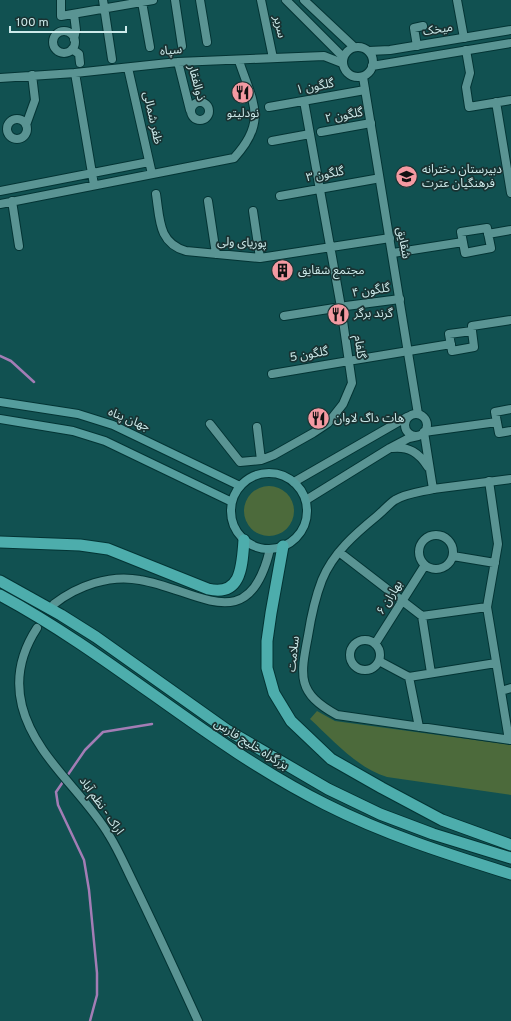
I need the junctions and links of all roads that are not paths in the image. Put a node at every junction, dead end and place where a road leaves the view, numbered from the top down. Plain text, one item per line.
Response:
1 (61, 0) edge
2 (153, 0) edge
3 (175, 0) edge
4 (200, 0) edge
5 (261, 0) edge
6 (286, 0) edge
7 (304, 0) edge
8 (457, 0) edge
9 (142, 2) junction
10 (103, 4) edge
11 (74, 14) junction
12 (423, 26) dead end
13 (511, 30) edge
14 (464, 38) junction
15 (74, 39) junction
16 (207, 42) dead end
17 (511, 43) edge
18 (182, 46) dead end
19 (417, 46) junction
20 (150, 47) dead end
21 (354, 47) junction
22 (72, 49) junction
23 (466, 50) junction
24 (369, 51) junction
25 (273, 58) junction
26 (112, 59) dead end
27 (343, 60) junction
28 (239, 61) junction
29 (178, 62) junction
30 (80, 63) dead end
31 (372, 66) junction
32 (128, 68) junction
33 (74, 73) junction
34 (32, 75) junction
35 (363, 76) junction
36 (0, 78) edge
37 (365, 90) junction
38 (511, 100) edge
39 (304, 101) junction
40 (496, 102) junction
41 (269, 107) dead end
42 (190, 110) dead end
43 (371, 123) junction
44 (26, 125) dead end
45 (321, 132) dead end
46 (310, 134) junction
47 (272, 141) dead end
48 (149, 162) junction
49 (92, 173) junction
50 (152, 174) junction
51 (375, 179) dead end
52 (94, 185) junction
53 (320, 189) junction
54 (0, 191) edge
55 (511, 193) edge
56 (156, 194) dead end
57 (280, 196) dead end
58 (208, 201) dead end
59 (12, 202) junction
60 (0, 204) edge
61 (253, 211) dead end
62 (511, 230) edge
63 (488, 234) junction
64 (390, 238) junction
65 (463, 242) junction
66 (19, 246) dead end
67 (330, 247) junction
68 (393, 253) junction
69 (216, 254) junction
70 (260, 258) junction
71 (400, 299) junction
72 (344, 307) junction
73 (284, 316) dead end
74 (511, 320) edge
75 (472, 331) junction
76 (451, 344) junction
77 (409, 352) junction
78 (351, 360) junction
79 (272, 374) dead end
80 (0, 402) edge
81 (511, 409) edge
82 (418, 414) junction
83 (407, 417) junction
84 (0, 419) edge
85 (497, 422) junction
86 (210, 424) dead end
87 (257, 427) dead end
88 (511, 431) edge
89 (421, 434) junction
90 (390, 448) junction
91 (261, 460) junction
92 (429, 468) junction
93 (511, 479) edge
94 (489, 481) junction
95 (294, 482) junction
96 (240, 486) junction
97 (433, 489) junction
98 (306, 500) junction
99 (232, 502) junction
100 (244, 540) junction
101 (0, 542) edge
102 (283, 546) junction
103 (270, 549) junction
104 (339, 552) junction
105 (453, 556) junction
106 (495, 563) junction
107 (425, 565) junction
108 (0, 581) edge
109 (0, 594) edge
110 (402, 600) junction
111 (54, 604) dead end
112 (486, 607) junction
113 (422, 616) junction
114 (37, 628) dead end
115 (375, 644) junction
116 (379, 661) junction
117 (496, 663) junction
118 (431, 673) junction
119 (409, 677) junction
120 (511, 688) edge
121 (501, 691) junction
122 (419, 727) junction
123 (510, 740) edge
124 (511, 845) edge
125 (511, 858) edge
126 (511, 874) edge
127 (198, 1021) edge

1 - 11 street
2 - 9 street
3 - 18 street
4 - 16 street
5 - 25 street, سریر
6 - 27 street
7 - 21 street
8 - 14 street
9 - 10 street
9 - 20 street
10 - 11 street
10 - 26 street
11 - 15 street
12 - 19 street
13 - 14 street, میخک
14 - 19 street, میخک
14 - 23 street
15 - 22 street
15 - 22 street
17 - 23 street, میخک
19 - 24 street, میخک
21 - 24 street
21 - 27 street
22 - 30 street
23 - 31 street, میخک
23 - 40 street
24 - 31 street
25 - 27 street, سپاه
25 - 28 street, سپاه
27 - 35 street
28 - 29 street, سپاه
28 - 50 street
29 - 32 street, سپاه
29 - 42 street, ذوالفقار
31 - 35 street
32 - 33 street, سپاه
32 - 48 street, ظفر شمالی
33 - 34 street, سپاه
33 - 49 street
34 - 36 street, سپاه
34 - 44 street
35 - 37 street, شقایق
37 - 39 street, گلگون ۱
37 - 43 street, شقایق
38 - 40 street
39 - 41 street, گلگون ۱
39 - 46 street, گلفام
40 - 55 street
43 - 45 street, گلگون ۲
43 - 64 street, شقایق
46 - 47 street
46 - 53 street, گلفام
48 - 49 street
48 - 50 street, ظفر شمالی
49 - 52 street
49 - 54 street
50 - 52 street
51 - 53 street, گلگون ۳
52 - 59 street
53 - 57 street, گلگون ۳
53 - 67 street, گلفام
56 - 69 street, پوریای ولی
58 - 69 street
59 - 60 street
59 - 66 street
61 - 70 street
62 - 63 street
63 - 65 street
63 - 65 street
64 - 67 street, پوریای ولی
64 - 68 street, شقایق
65 - 68 street
67 - 70 street, پوریای ولی
67 - 72 street, گلفام
68 - 71 street, شقایق
69 - 70 street, پوریای ولی
71 - 72 street, گلگون ۴
71 - 77 street, شقایق
72 - 73 street, گلگون ۴
72 - 78 street, گلفام
74 - 75 street
75 - 76 street
75 - 76 street
76 - 77 street, گلگون 5
77 - 78 street, گلگون 5
77 - 82 street, شقایق
78 - 79 street, گلگون 5
78 - 91 street, گلفام
80 - 96 main road, جهان پناه
81 - 85 street
82 - 83 street
82 - 89 street
83 - 89 street
83 - 95 street
84 - 99 main road
85 - 88 street
85 - 89 street
86 - 91 street, گلفام
87 - 91 street
89 - 90 street
89 - 92 street
90 - 92 street
90 - 98 street
92 - 97 street
93 - 94 street
94 - 97 street
94 - 106 street
95 - 96 main road
95 - 98 main road
96 - 99 main road
97 - 104 street, سلامت
98 - 102 main road
99 - 100 main road
100 - 101 highway
100 - 103 main road
102 - 103 main road
102 - 124 highway
103 - 111 street
104 - 110 street
104 - 122 street, سلامت
105 - 106 street
105 - 107 street
105 - 107 street
106 - 112 street
107 - 110 street, بهاران ۶
108 - 125 highway, بزرگراه خلیج فارس
109 - 126 highway, بزرگراه خلیج فارس
110 - 113 street
110 - 115 street, بهاران ۶
112 - 113 street
112 - 117 street
113 - 118 street
114 - 127 street, اراک - نظم آباد
115 - 116 street
115 - 116 street
116 - 119 street
117 - 118 street
117 - 121 street
118 - 119 street
119 - 122 street
120 - 121 street
121 - 123 street
122 - 123 street, سلامت

